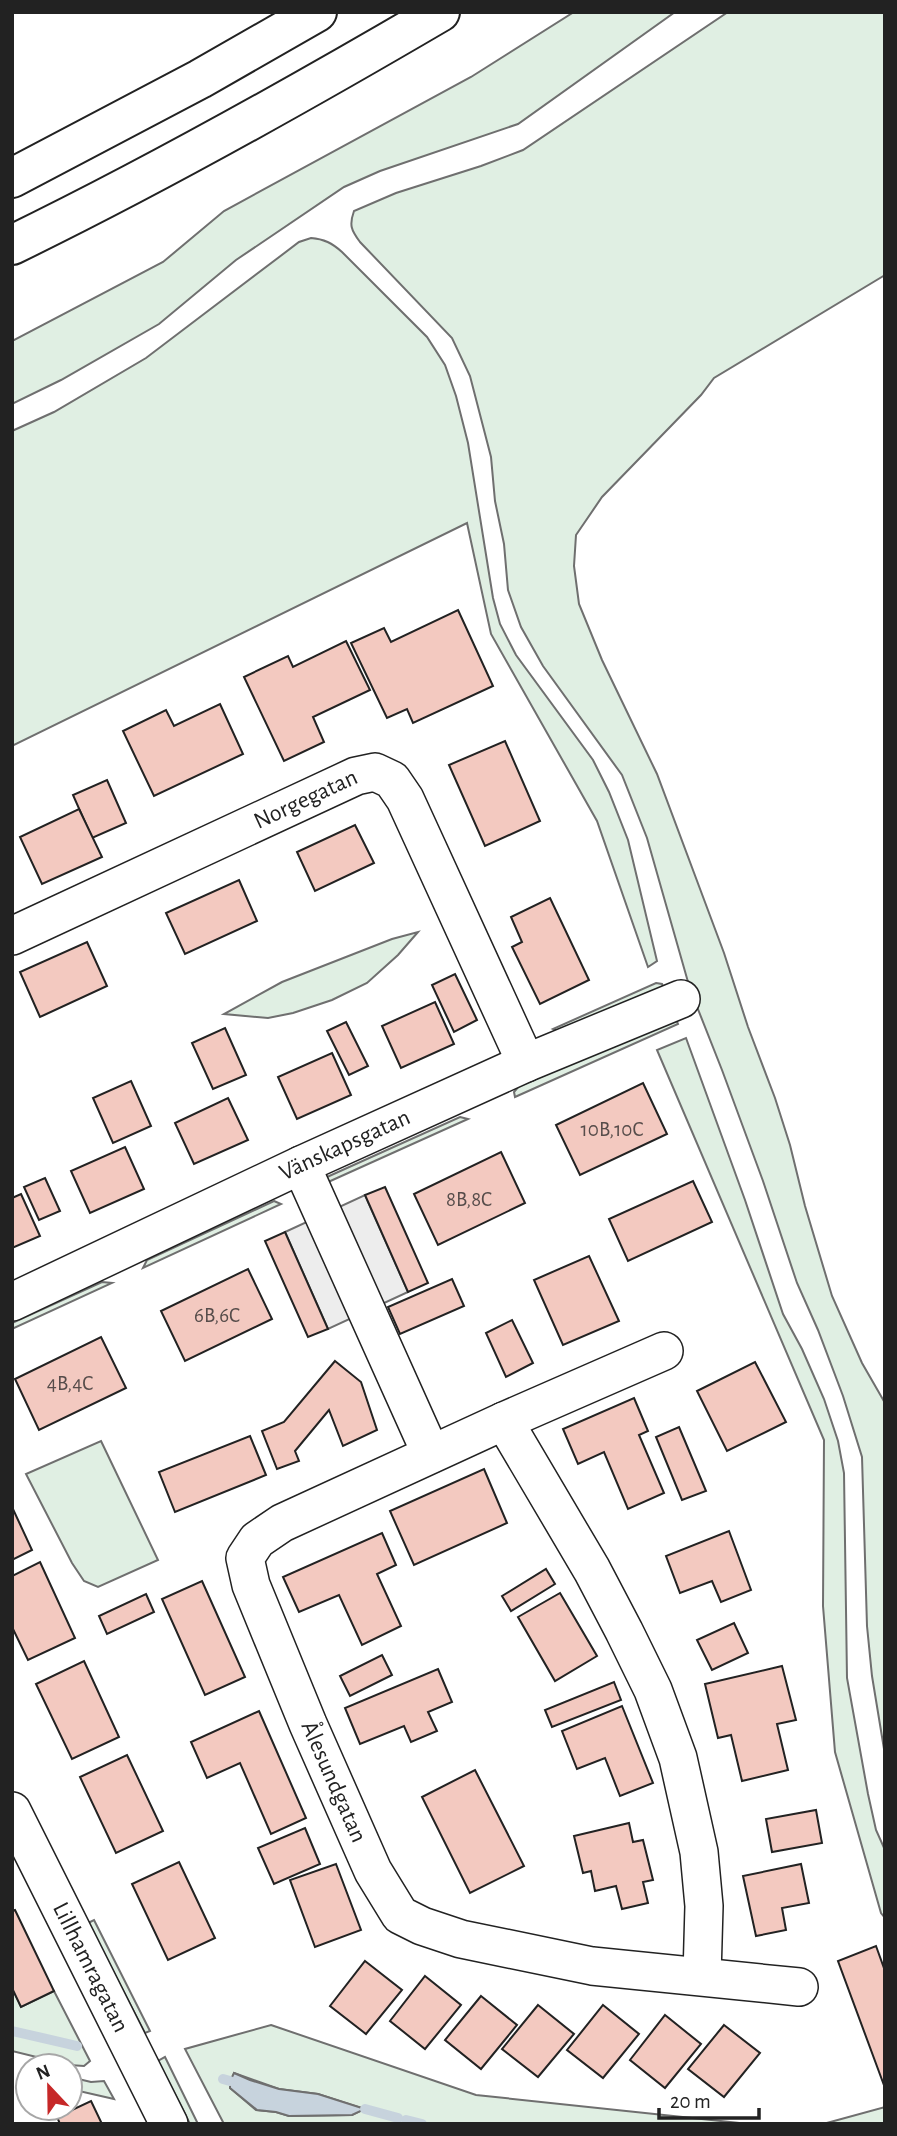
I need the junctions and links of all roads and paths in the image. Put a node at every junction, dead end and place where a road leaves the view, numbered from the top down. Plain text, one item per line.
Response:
1 (317, 12) edge
2 (440, 12) edge
3 (12, 177) edge
4 (12, 245) edge
5 (12, 936) edge
6 (681, 999) dead end
7 (526, 1063) junction
8 (301, 1165) junction
9 (12, 1302) edge
10 (664, 1351) dead end
11 (503, 1421) junction
12 (431, 1454) junction
13 (12, 1811) edge
14 (702, 1976) junction
15 (799, 1987) dead end
16 (169, 2124) edge

1 - 3 highway
2 - 4 highway
5 - 7 street, Norgegatan
6 - 7 street, Vänskapsgatan
7 - 8 street, Vänskapsgatan
8 - 9 street, Vänskapsgatan
8 - 12 street
10 - 11 street, Ålesundgatan
11 - 12 street, Ålesundgatan
11 - 14 street
12 - 14 street, Ålesundgatan
13 - 16 street, Lillhamragatan
14 - 15 street, Ålesundgatan

